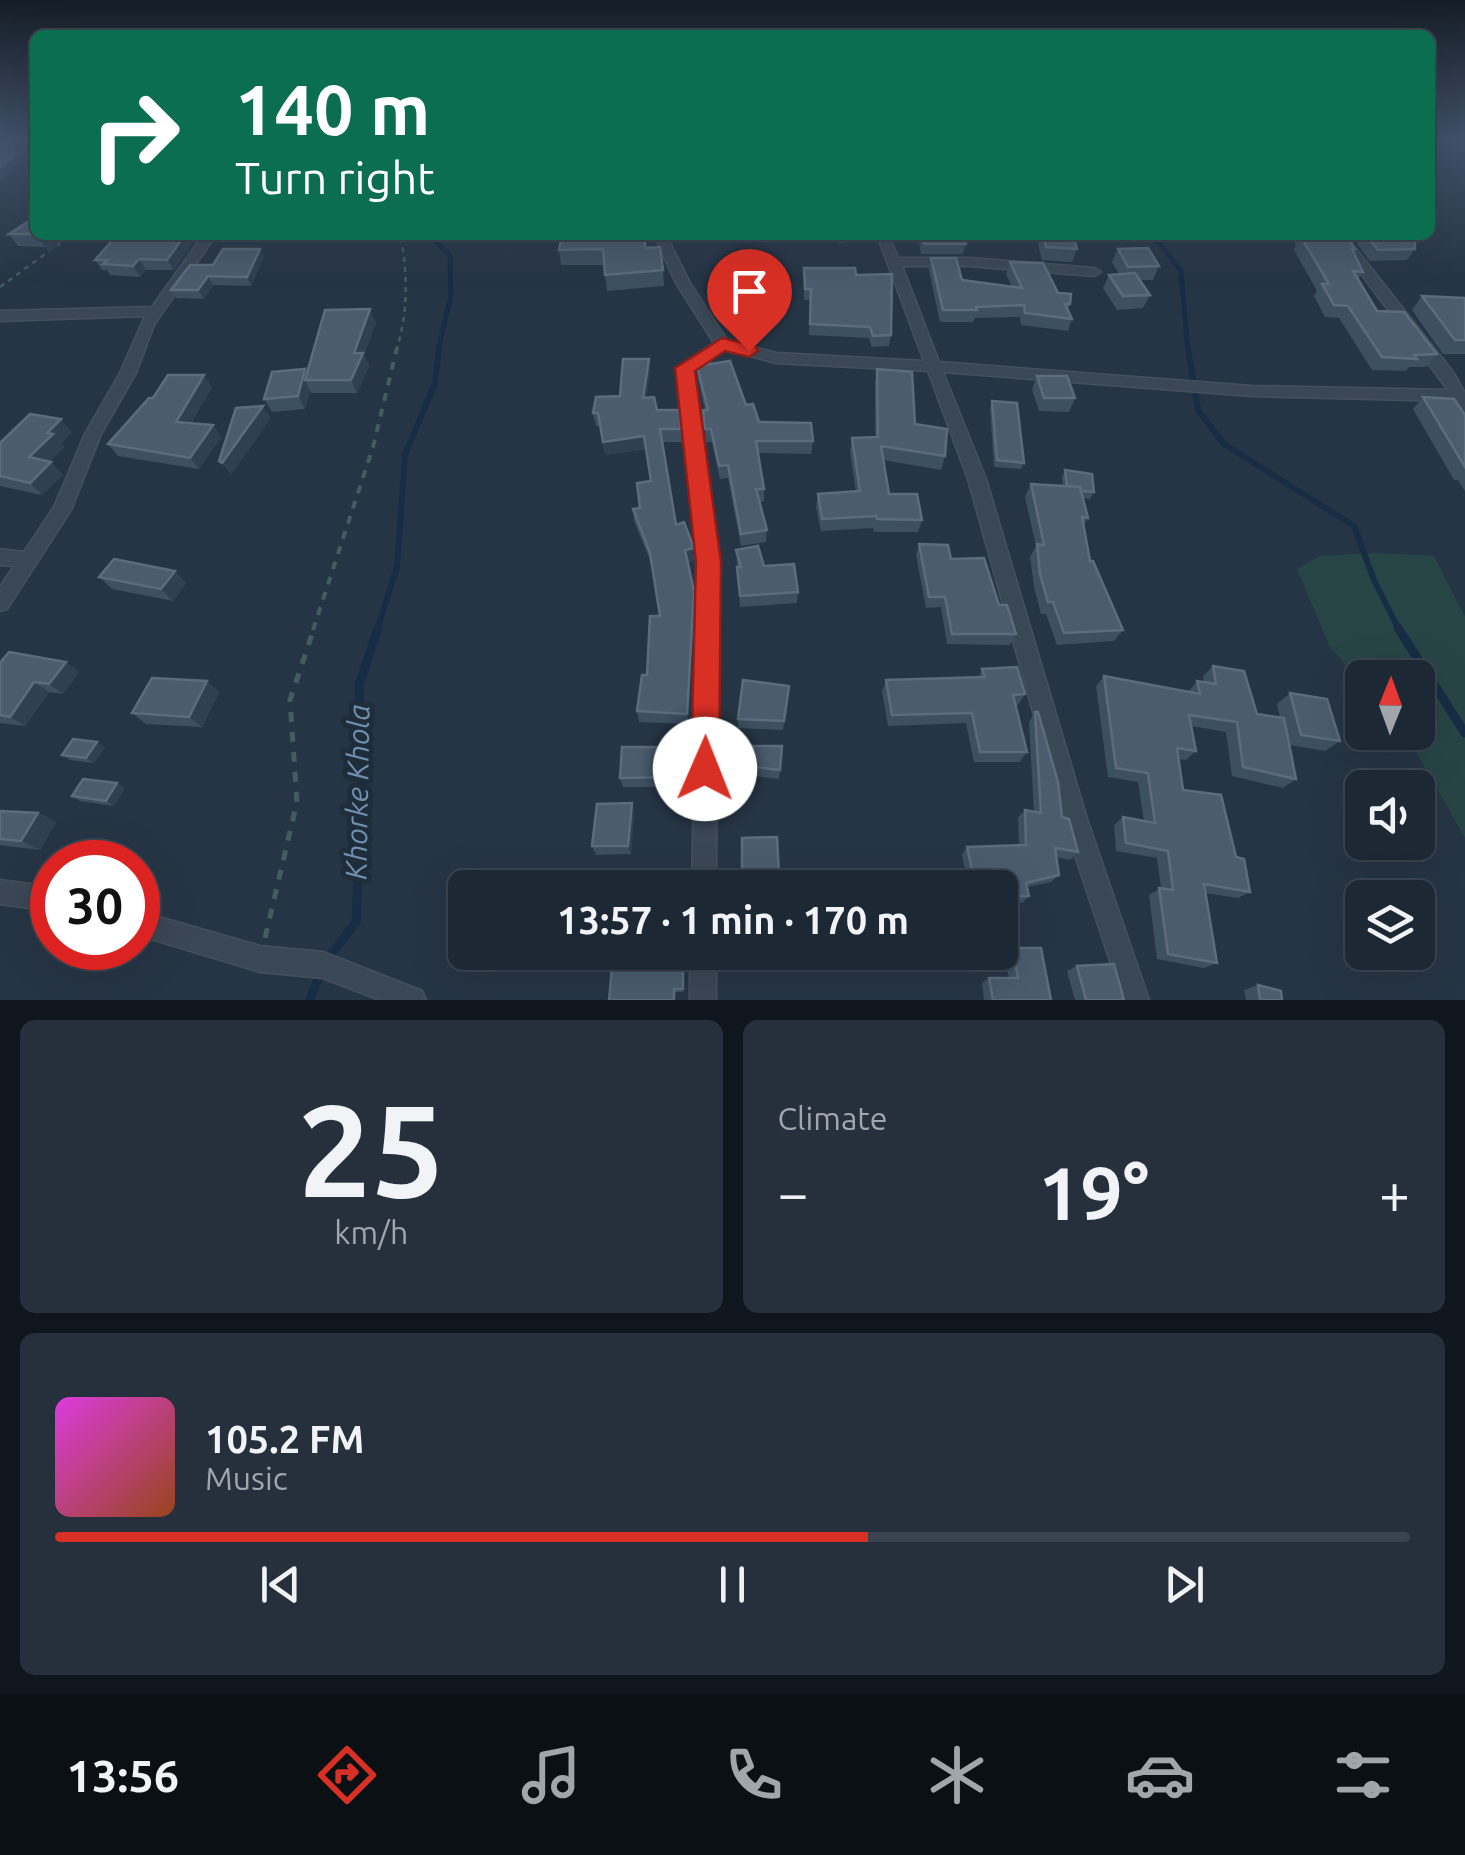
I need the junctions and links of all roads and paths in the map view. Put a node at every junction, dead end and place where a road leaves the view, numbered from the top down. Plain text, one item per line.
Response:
1 (67, 240) edge
2 (206, 240) edge
3 (403, 240) edge
4 (662, 240) edge
5 (885, 240) edge
6 (1342, 240) edge
7 (894, 262) junction
8 (1094, 272) dead end
9 (0, 287) edge
10 (156, 311) junction
11 (0, 316) edge
12 (722, 344) junction
13 (936, 368) junction
14 (1457, 376) edge
15 (1461, 401) edge
16 (0, 557) edge
17 (27, 560) junction
18 (0, 603) edge
19 (704, 870) edge
20 (0, 892) edge
21 (30, 896) edge
22 (160, 930) edge
23 (260, 959) junction
24 (703, 970) edge
25 (413, 1000) edge
26 (703, 1000) edge
27 (1136, 1000) edge

1 - 9 path
2 - 10 street
3 - 23 path
4 - 12 street
5 - 7 street
6 - 14 street
7 - 8 street
7 - 13 street
10 - 11 street
10 - 17 street
12 - 13 street
12 - 19 street
13 - 15 street
13 - 27 street
14 - 15 street
16 - 17 street
17 - 18 street
20 - 21 street
22 - 23 street
23 - 25 street
24 - 26 street

